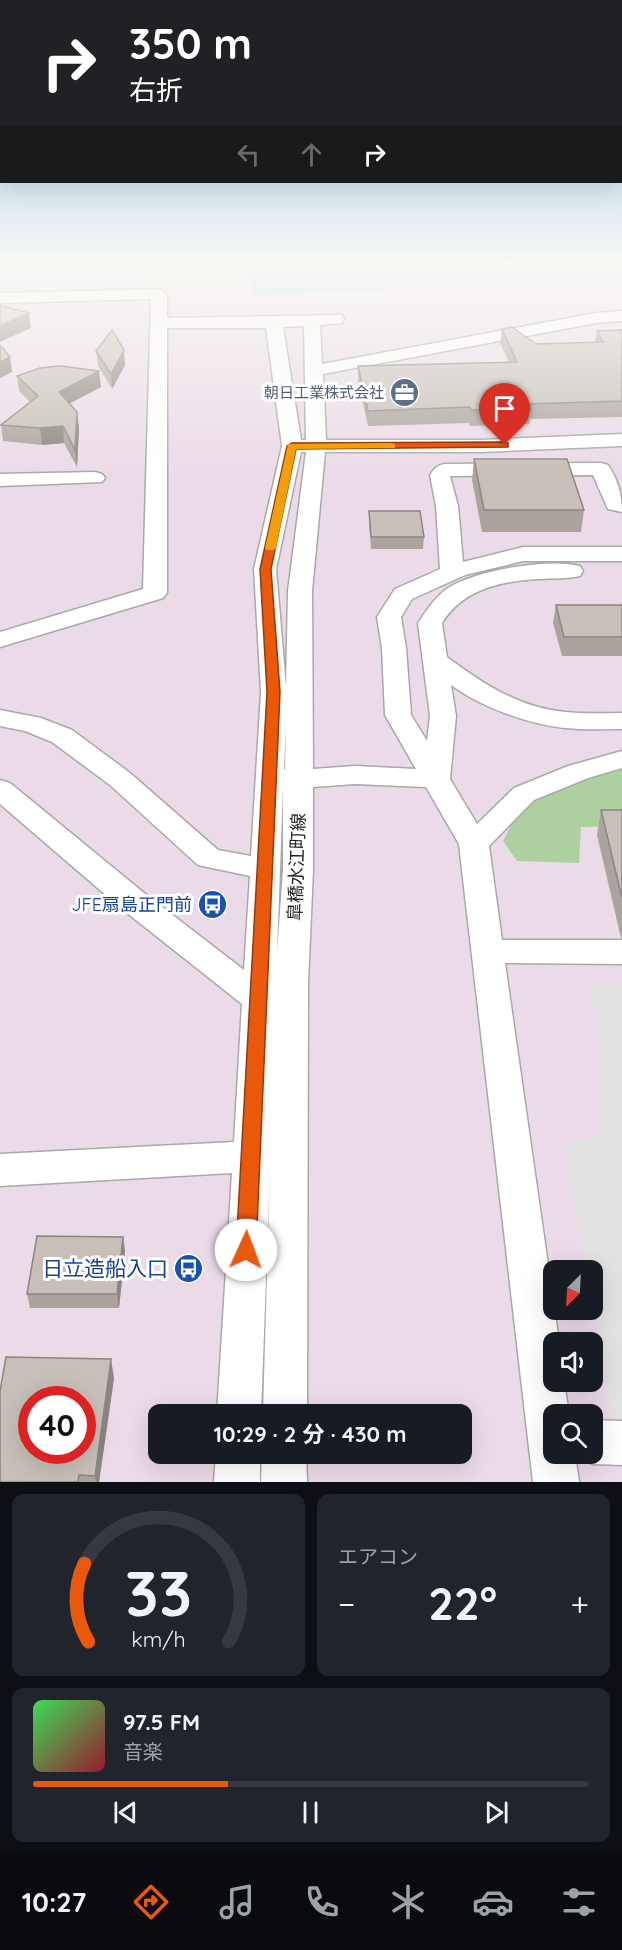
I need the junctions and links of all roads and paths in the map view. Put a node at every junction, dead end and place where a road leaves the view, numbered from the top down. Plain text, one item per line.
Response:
1 (158, 337) edge
2 (276, 337) edge
3 (312, 337) edge
4 (493, 337) edge
5 (312, 371) junction
6 (622, 440) edge
7 (292, 446) junction
8 (316, 447) junction
9 (95, 478) dead end
10 (0, 480) edge
11 (622, 506) edge
12 (622, 554) edge
13 (622, 570) edge
14 (452, 572) junction
15 (0, 640) edge
16 (436, 661) junction
17 (0, 718) edge
18 (622, 721) edge
19 (622, 759) edge
20 (268, 777) junction
21 (300, 779) junction
22 (436, 779) junction
23 (0, 789) edge
24 (474, 844) junction
25 (264, 868) junction
26 (488, 951) junction
27 (622, 952) edge
28 (259, 999) junction
29 (250, 1155) junction
30 (290, 1157) junction
31 (0, 1170) edge
32 (239, 1404) edge
33 (285, 1404) edge
34 (546, 1404) edge
35 (603, 1442) edge
36 (622, 1443) edge
37 (238, 1464) edge
38 (284, 1464) edge
39 (237, 1482) edge
40 (284, 1482) edge

1 - 15 street
2 - 7 street, 皐橋水江町線
3 - 5 street, 皐橋水江町線
4 - 5 street
5 - 8 street, 皐橋水江町線
6 - 8 street
7 - 8 street
7 - 20 street, 皐橋水江町線
8 - 21 street, 皐橋水江町線
9 - 10 street
11 - 14 street
12 - 14 street
13 - 16 street
14 - 22 street
16 - 18 street
16 - 22 street
17 - 25 street
19 - 24 street
20 - 21 street
20 - 25 street, 皐橋水江町線
21 - 22 street
21 - 30 street, 皐橋水江町線
22 - 24 street
23 - 28 street
24 - 26 street
25 - 28 street, 皐橋水江町線
26 - 27 street
26 - 34 street
28 - 29 street, 皐橋水江町線
29 - 30 street
29 - 31 street
29 - 32 street, 皐橋水江町線
30 - 33 street, 皐橋水江町線
35 - 36 street
37 - 39 street
38 - 40 street

